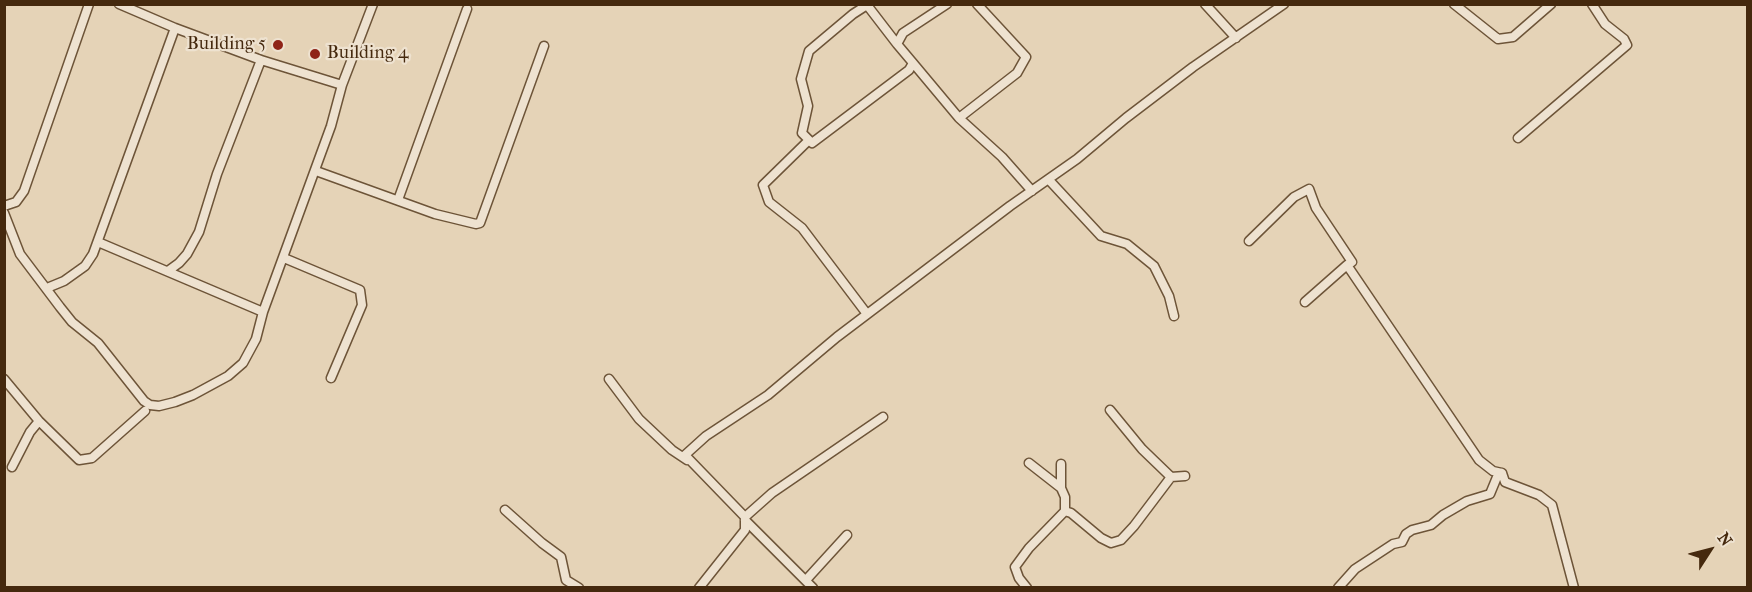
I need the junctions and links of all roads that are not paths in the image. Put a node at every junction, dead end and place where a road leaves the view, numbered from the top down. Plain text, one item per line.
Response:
1 (89, 4) edge
2 (119, 4) edge
3 (947, 4) edge
4 (977, 4) edge
5 (1205, 4) edge
6 (1284, 4) edge
7 (1454, 4) edge
8 (1551, 4) edge
9 (1592, 4) edge
10 (371, 5) edge
11 (467, 9) dead end
12 (175, 28) junction
13 (1236, 38) junction
14 (897, 44) junction
15 (543, 46) dead end
16 (261, 60) junction
17 (913, 63) junction
18 (342, 85) junction
19 (959, 118) junction
20 (1518, 138) dead end
21 (809, 140) junction
22 (316, 171) junction
23 (1049, 180) junction
24 (1032, 191) junction
25 (398, 200) junction
26 (4, 206) edge
27 (4, 213) edge
28 (1249, 241) dead end
29 (98, 242) junction
30 (284, 258) junction
31 (1347, 265) junction
32 (168, 271) junction
33 (47, 288) junction
34 (1305, 302) dead end
35 (263, 312) junction
36 (867, 314) junction
37 (1174, 316) dead end
38 (330, 378) dead end
39 (4, 379) edge
40 (609, 379) dead end
41 (1110, 410) dead end
42 (145, 411) dead end
43 (883, 417) dead end
44 (39, 421) junction
45 (688, 460) junction
46 (1029, 463) dead end
47 (1061, 464) dead end
48 (12, 467) dead end
49 (1502, 473) junction
50 (1185, 476) dead end
51 (1171, 477) junction
52 (1061, 488) junction
53 (505, 510) dead end
54 (1065, 511) junction
55 (745, 518) junction
56 (848, 535) dead end
57 (1359, 566) junction
58 (806, 580) junction
59 (579, 588) edge
60 (699, 588) edge
61 (813, 588) edge
62 (1027, 588) edge
63 (1338, 588) edge
64 (1342, 588) edge
65 (1574, 588) edge

1 - 26 street
2 - 12 street
3 - 14 street
4 - 19 street
5 - 13 street
6 - 13 street
7 - 8 street
9 - 20 street
10 - 18 street
11 - 25 street
12 - 16 street
12 - 29 street
13 - 23 street
14 - 17 street
14 - 21 street
15 - 25 street
16 - 18 street
16 - 32 street
17 - 19 street
17 - 21 street
18 - 22 street
19 - 24 street
21 - 36 street
22 - 25 street
22 - 30 street
23 - 24 street
23 - 37 street
24 - 36 street
27 - 33 street
28 - 31 street
29 - 32 street
29 - 33 street
30 - 35 street
30 - 38 street
31 - 34 street
31 - 49 street
32 - 35 street
33 - 35 street
36 - 45 street
39 - 44 street
40 - 45 street
41 - 51 street
42 - 44 street
43 - 55 street
44 - 48 street
45 - 55 street
46 - 52 street
47 - 52 street
49 - 57 street
49 - 65 street
50 - 51 street
51 - 54 street
52 - 54 street
53 - 59 street
54 - 62 street
55 - 58 street
55 - 60 street
56 - 58 street
57 - 63 street
57 - 64 street
58 - 61 street

